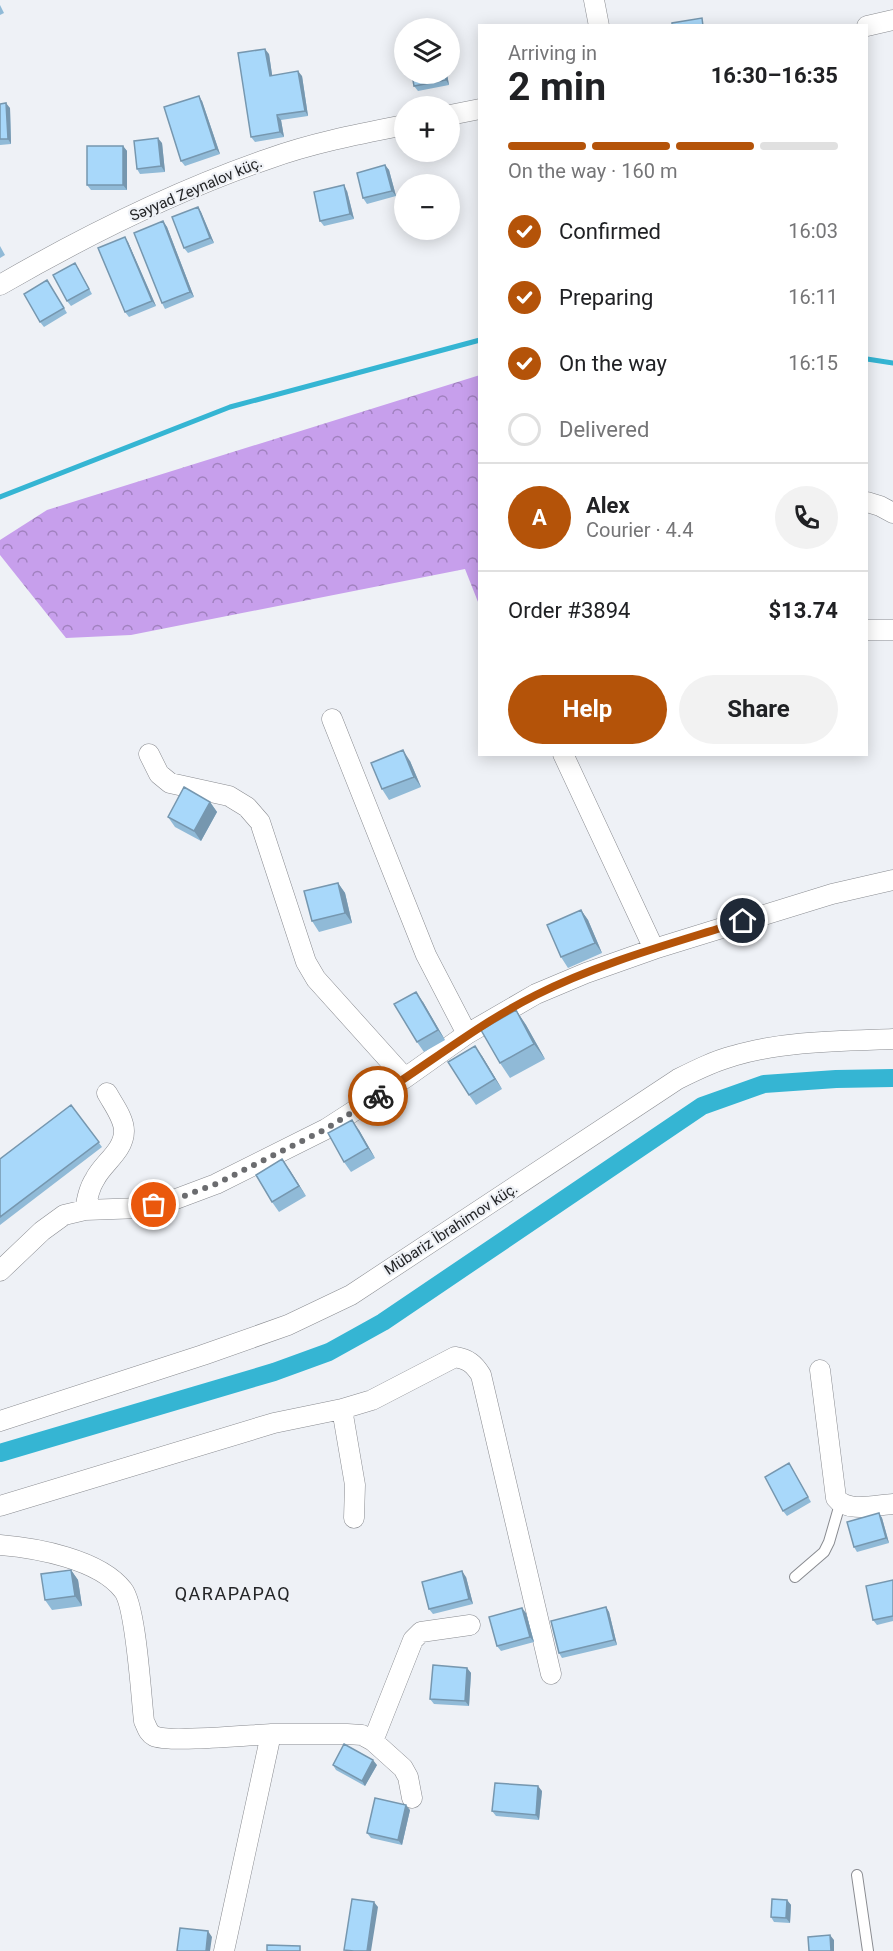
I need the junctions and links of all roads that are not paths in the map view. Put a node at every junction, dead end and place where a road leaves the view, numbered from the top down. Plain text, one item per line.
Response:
1 (594, 0) edge
2 (893, 20) edge
3 (598, 24) edge
4 (868, 26) edge
5 (478, 109) edge
6 (460, 113) edge
7 (394, 127) edge
8 (0, 285) edge
9 (868, 502) edge
10 (893, 513) edge
11 (868, 630) edge
12 (893, 630) edge
13 (332, 718) dead end
14 (149, 754) dead end
15 (563, 756) edge
16 (893, 880) edge
17 (654, 949) junction
18 (467, 1034) junction
19 (893, 1039) edge
20 (405, 1078) junction
21 (107, 1093) dead end
22 (85, 1210) junction
23 (0, 1271) edge
24 (820, 1370) dead end
25 (342, 1409) junction
26 (0, 1421) edge
27 (840, 1504) junction
28 (893, 1504) edge
29 (0, 1506) edge
30 (354, 1518) dead end
31 (0, 1545) edge
32 (795, 1577) dead end
33 (470, 1626) dead end
34 (551, 1674) dead end
35 (271, 1734) junction
36 (373, 1741) junction
37 (412, 1798) dead end
38 (857, 1875) dead end
39 (224, 1951) edge
40 (868, 1951) edge

1 - 3 street
2 - 4 street
5 - 6 street
7 - 8 street, Səyyad Zeynalov küç.
9 - 10 street
11 - 12 street
13 - 18 street
14 - 20 street
15 - 17 street
16 - 17 street
17 - 18 street
18 - 20 street
19 - 26 street, Mübariz İbrahimov küç.
20 - 22 street
21 - 22 street
22 - 23 street
24 - 27 street
25 - 29 street
25 - 30 street
25 - 34 street
27 - 28 street
27 - 32 lane
31 - 35 street
33 - 36 street
35 - 36 street
35 - 39 street
36 - 37 street
38 - 40 lane

